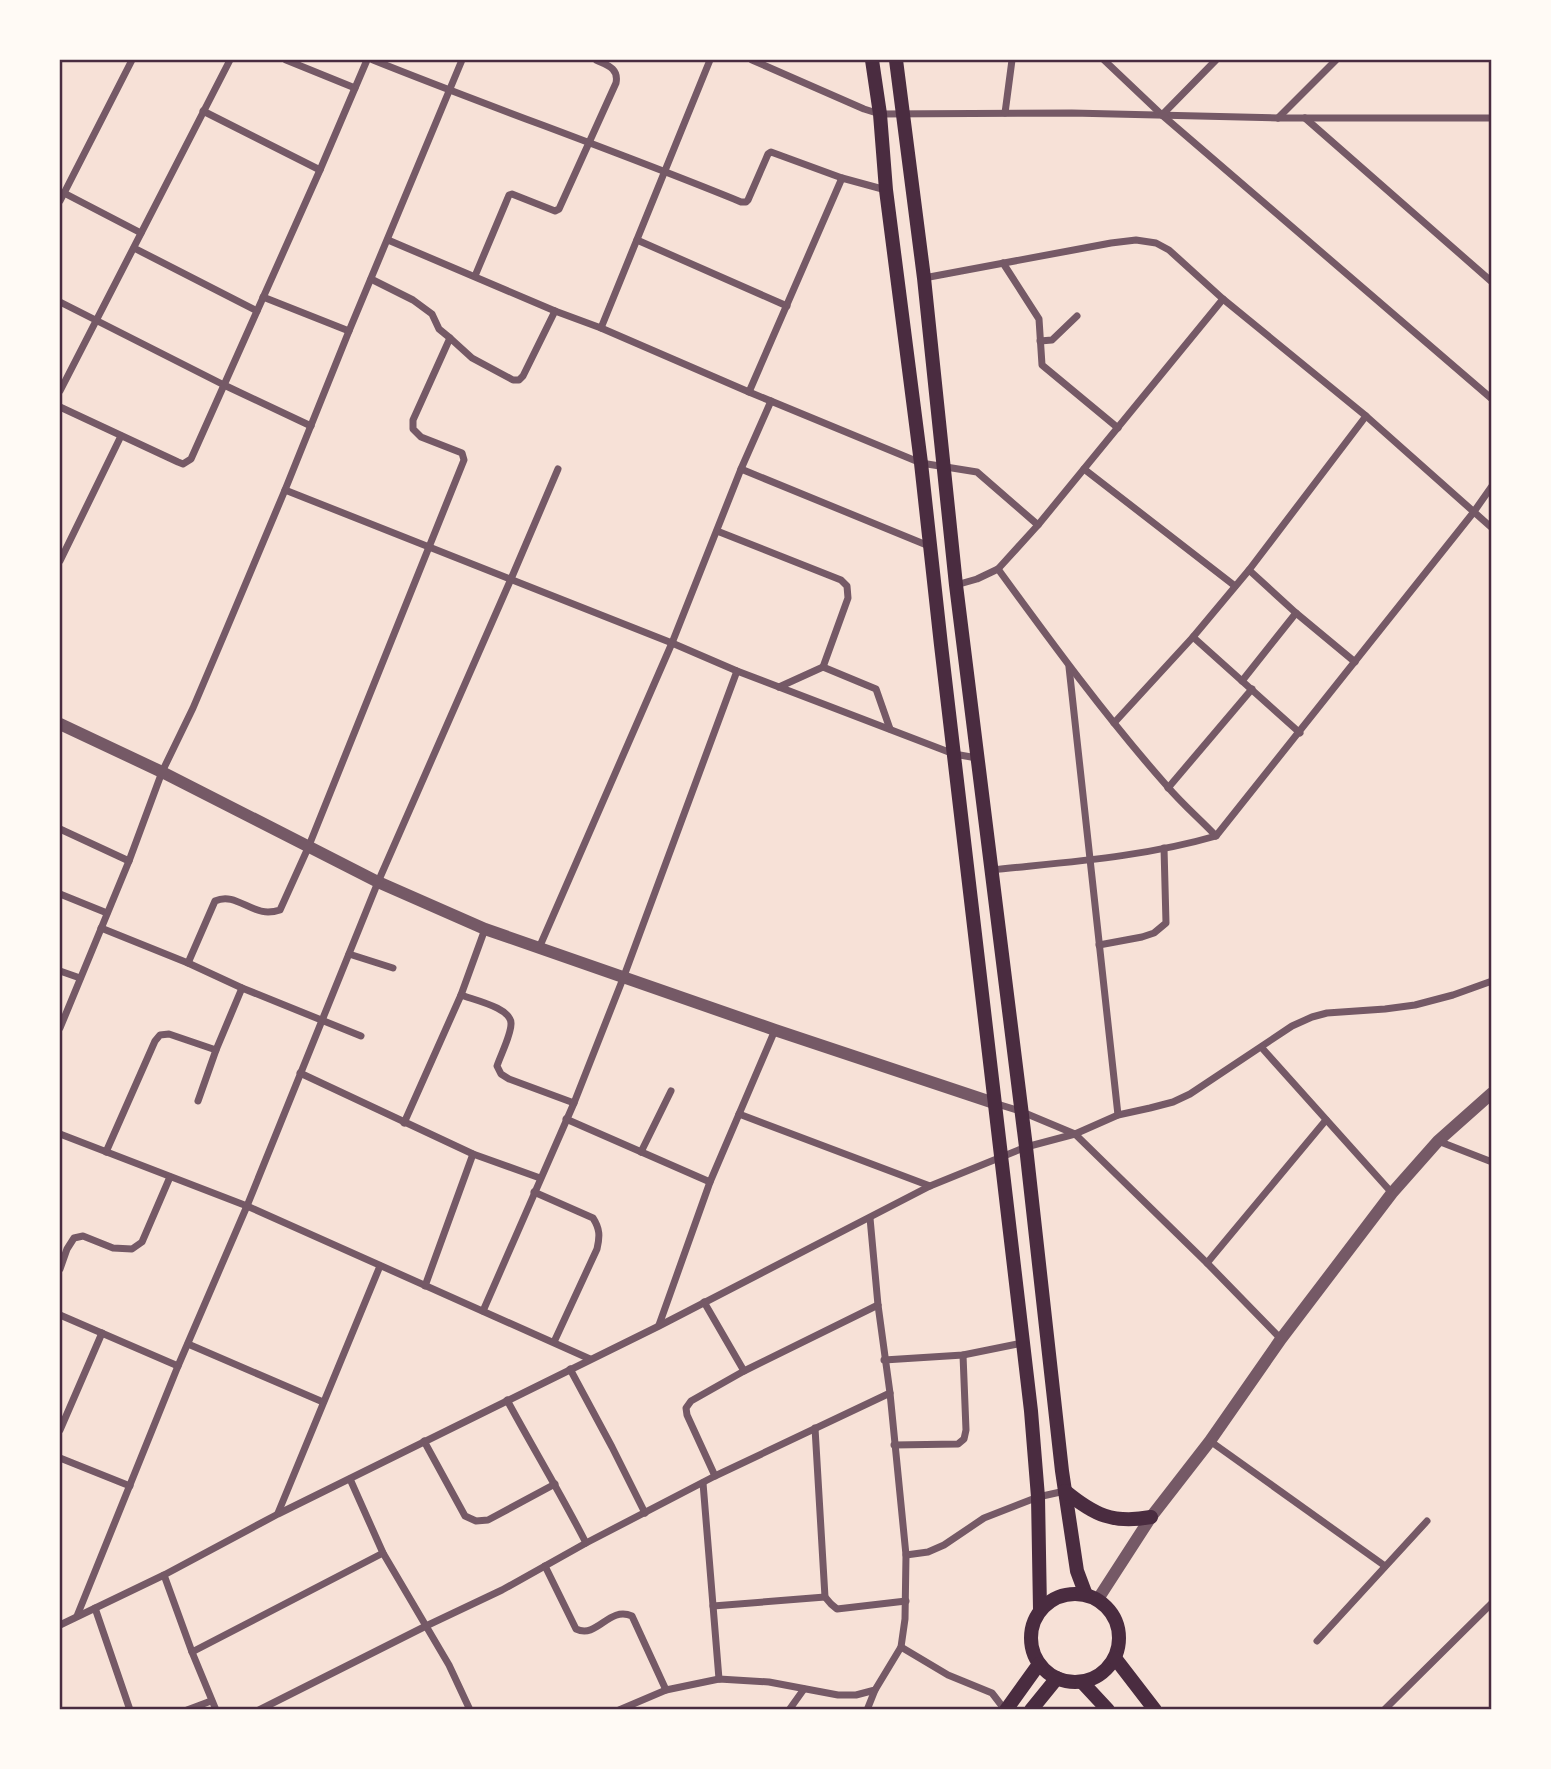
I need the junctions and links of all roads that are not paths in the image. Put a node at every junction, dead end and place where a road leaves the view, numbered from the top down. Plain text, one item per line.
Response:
1 (132, 60) edge
2 (230, 60) edge
3 (286, 60) edge
4 (367, 60) edge
5 (373, 60) edge
6 (463, 60) edge
7 (596, 60) edge
8 (710, 60) edge
9 (752, 60) edge
10 (872, 60) edge
11 (897, 60) edge
12 (1012, 60) edge
13 (1104, 60) edge
14 (1216, 60) edge
15 (1336, 60) edge
16 (355, 88) junction
17 (450, 90) junction
18 (203, 111) junction
19 (1005, 113) junction
20 (880, 114) junction
21 (903, 114) junction
22 (1162, 115) junction
23 (1304, 117) junction
24 (1278, 118) junction
25 (1492, 118) edge
26 (589, 142) junction
27 (320, 170) junction
28 (665, 171) junction
29 (842, 178) junction
30 (886, 190) junction
31 (64, 193) junction
32 (60, 201) edge
33 (141, 233) junction
34 (388, 240) junction
35 (637, 240) junction
36 (134, 248) junction
37 (1003, 263) junction
38 (475, 276) junction
39 (924, 278) junction
40 (371, 279) junction
41 (1492, 282) edge
42 (263, 297) junction
43 (1223, 299) junction
44 (60, 302) edge
45 (787, 306) junction
46 (257, 310) junction
47 (555, 310) junction
48 (1077, 316) dead end
49 (95, 321) junction
50 (601, 328) junction
51 (349, 331) junction
52 (450, 338) junction
53 (1040, 341) junction
54 (224, 385) junction
55 (60, 391) edge
56 (749, 392) junction
57 (1492, 399) edge
58 (771, 401) junction
59 (60, 407) edge
60 (1366, 416) junction
61 (311, 426) junction
62 (1118, 428) junction
63 (121, 436) junction
64 (921, 463) junction
65 (944, 467) junction
66 (558, 469) dead end
67 (741, 469) junction
68 (1084, 469) junction
69 (1492, 486) edge
70 (285, 490) junction
71 (1473, 513) junction
72 (1038, 525) junction
73 (1492, 528) edge
74 (717, 531) junction
75 (929, 546) junction
76 (430, 547) junction
77 (60, 561) edge
78 (998, 569) junction
79 (1249, 570) junction
80 (511, 579) junction
81 (956, 585) junction
82 (1235, 586) junction
83 (1296, 613) junction
84 (1193, 638) junction
85 (672, 643) junction
86 (1354, 662) junction
87 (823, 667) junction
88 (1069, 667) junction
89 (737, 671) junction
90 (1242, 681) junction
91 (779, 687) junction
92 (1252, 689) junction
93 (1114, 723) junction
94 (60, 724) edge
95 (890, 729) junction
96 (1300, 733) junction
97 (954, 754) junction
98 (977, 758) junction
99 (162, 772) junction
100 (1168, 788) junction
101 (60, 829) edge
102 (1216, 836) junction
103 (308, 848) junction
104 (1164, 848) junction
105 (130, 860) junction
106 (1090, 860) junction
107 (992, 870) junction
108 (378, 882) junction
109 (60, 894) edge
110 (107, 913) junction
111 (101, 928) junction
112 (485, 929) junction
113 (1099, 945) junction
114 (539, 948) junction
115 (349, 954) junction
116 (188, 963) junction
117 (393, 968) dead end
118 (60, 971) edge
119 (624, 976) junction
120 (80, 978) junction
121 (1492, 981) edge
122 (242, 988) junction
123 (461, 995) junction
124 (322, 1019) junction
125 (60, 1028) edge
126 (775, 1030) junction
127 (361, 1037) dead end
128 (1262, 1048) junction
129 (216, 1050) junction
130 (300, 1073) junction
131 (671, 1091) dead end
132 (1492, 1093) edge
133 (198, 1101) dead end
134 (574, 1103) junction
135 (994, 1103) junction
136 (1020, 1111) junction
137 (739, 1114) junction
138 (1118, 1115) junction
139 (566, 1119) junction
140 (1326, 1120) junction
141 (404, 1123) junction
142 (60, 1134) edge
143 (1075, 1134) junction
144 (1438, 1142) junction
145 (1026, 1147) junction
146 (106, 1152) junction
147 (641, 1152) junction
148 (473, 1154) junction
149 (1002, 1155) junction
150 (1492, 1162) edge
151 (170, 1177) junction
152 (540, 1178) junction
153 (710, 1182) junction
154 (930, 1186) junction
155 (534, 1192) junction
156 (1392, 1192) junction
157 (247, 1206) junction
158 (870, 1218) junction
159 (1208, 1264) junction
160 (380, 1266) junction
161 (60, 1269) edge
162 (425, 1286) junction
163 (704, 1302) junction
164 (878, 1305) junction
165 (483, 1311) junction
166 (60, 1315) edge
167 (659, 1326) junction
168 (102, 1333) junction
169 (1281, 1339) junction
170 (554, 1342) junction
171 (1023, 1343) junction
172 (188, 1344) junction
173 (963, 1355) junction
174 (590, 1359) junction
175 (884, 1360) junction
176 (178, 1366) junction
177 (570, 1369) junction
178 (744, 1371) junction
179 (890, 1393) junction
180 (507, 1400) junction
181 (323, 1402) junction
182 (815, 1428) junction
183 (60, 1430) edge
184 (424, 1441) junction
185 (1210, 1441) junction
186 (894, 1446) junction
187 (60, 1458) edge
188 (715, 1476) junction
189 (350, 1479) junction
190 (703, 1483) junction
191 (555, 1484) junction
192 (130, 1486) junction
193 (1065, 1491) junction
194 (1038, 1497) junction
195 (645, 1513) junction
196 (278, 1514) junction
197 (1151, 1517) junction
198 (1427, 1521) dead end
199 (586, 1543) junction
200 (383, 1553) junction
201 (906, 1555) junction
202 (545, 1566) junction
203 (1385, 1566) junction
204 (164, 1575) junction
205 (825, 1597) junction
206 (1092, 1597) junction
207 (906, 1601) junction
208 (1492, 1604) edge
209 (713, 1606) junction
210 (95, 1608) junction
211 (1040, 1609) junction
212 (76, 1617) junction
213 (60, 1625) edge
214 (426, 1626) junction
215 (1317, 1641) dead end
216 (901, 1647) junction
217 (192, 1651) junction
218 (1115, 1658) junction
219 (1040, 1664) junction
220 (1057, 1678) junction
221 (719, 1679) junction
222 (1082, 1682) junction
223 (804, 1689) junction
224 (666, 1690) junction
225 (874, 1690) junction
226 (211, 1701) junction
227 (624, 1709) edge
228 (130, 1710) edge
229 (187, 1710) edge
230 (216, 1710) edge
231 (258, 1710) edge
232 (470, 1710) edge
233 (789, 1710) edge
234 (867, 1710) edge
235 (1006, 1710) edge
236 (1031, 1710) edge
237 (1108, 1710) edge
238 (1155, 1710) edge
239 (1384, 1710) edge

1 - 31 street
2 - 18 street
3 - 16 street
4 - 16 street
5 - 17 street
6 - 17 street
7 - 26 street
8 - 28 street
9 - 20 street
10 - 20 main road
11 - 21 main road
12 - 19 street
13 - 22 street
14 - 22 street
15 - 24 street
16 - 27 street
17 - 26 street
17 - 34 street
18 - 27 street
18 - 33 street
19 - 21 street
19 - 22 street
20 - 21 street
20 - 30 main road
21 - 39 main road
22 - 24 street
22 - 57 street
23 - 24 street
23 - 25 street
23 - 41 street
26 - 28 street
26 - 38 street
27 - 42 street
28 - 29 street
28 - 35 street
29 - 30 street
29 - 45 street
30 - 64 main road
31 - 32 street
31 - 33 street
33 - 36 street
34 - 38 street
34 - 40 street
35 - 45 street
35 - 50 street
36 - 46 street
36 - 49 street
37 - 39 street
37 - 43 street
37 - 53 street
38 - 47 street
39 - 65 main road
40 - 51 street
40 - 52 street
42 - 46 street
42 - 51 street
43 - 60 street
43 - 62 street
44 - 49 street
45 - 56 street
46 - 54 street
47 - 50 street
47 - 52 street
48 - 53 street
49 - 54 street
49 - 55 street
50 - 56 street
51 - 61 street
52 - 76 street
53 - 62 street
54 - 61 street
54 - 63 street
56 - 58 street
58 - 64 street
58 - 67 street
59 - 63 street
60 - 71 street
60 - 79 street
61 - 70 street
62 - 68 street
63 - 77 street
64 - 65 street
64 - 75 main road
65 - 72 street
65 - 81 main road
66 - 80 street
67 - 74 street
67 - 75 street
68 - 72 street
68 - 82 street
69 - 71 street
70 - 76 street
70 - 99 street
71 - 73 street
71 - 86 street
72 - 78 street
74 - 85 street
74 - 87 street
75 - 97 main road
76 - 80 street
76 - 103 street
78 - 81 street
78 - 88 street
79 - 82 street
79 - 83 street
80 - 85 street
80 - 108 street
81 - 98 main road
82 - 84 street
83 - 86 street
83 - 90 street
84 - 90 street
84 - 93 street
85 - 89 street
85 - 114 street
86 - 96 street
87 - 91 street
87 - 95 street
88 - 93 street
88 - 106 street
89 - 91 street
89 - 119 street
90 - 92 street
91 - 95 street
92 - 96 street
92 - 100 street
93 - 100 street
94 - 99 street
95 - 97 street
96 - 102 street
97 - 98 street
97 - 135 main road
98 - 107 main road
99 - 103 street
99 - 105 street
100 - 102 street
101 - 105 street
102 - 104 street
103 - 108 street
103 - 116 street
104 - 106 street
104 - 113 street
105 - 110 street
106 - 107 street
106 - 113 street
107 - 136 main road
108 - 112 street
108 - 115 street
109 - 110 street
110 - 111 street
111 - 116 street
111 - 120 street
112 - 114 street
112 - 123 street
113 - 138 street
114 - 119 street
115 - 117 street
115 - 124 street
116 - 122 street
118 - 120 street
119 - 126 street
119 - 134 street
120 - 125 street
121 - 128 street
122 - 124 street
122 - 129 street
123 - 134 street
123 - 141 street
124 - 127 street
124 - 130 street
126 - 135 street
126 - 137 street
128 - 138 street
128 - 140 street
129 - 133 street
129 - 146 street
130 - 141 street
130 - 157 street
131 - 147 street
132 - 144 street
134 - 139 street
135 - 136 street
135 - 149 main road
136 - 143 street
136 - 145 main road
137 - 153 street
137 - 154 street
138 - 143 street
139 - 147 street
139 - 152 street
140 - 156 street
140 - 159 street
141 - 148 street
142 - 146 street
143 - 145 street
143 - 159 street
144 - 150 street
144 - 156 street
145 - 149 street
145 - 193 main road
146 - 151 street
147 - 153 street
148 - 152 street
148 - 162 street
149 - 154 street
149 - 171 main road
151 - 157 street
151 - 161 street
152 - 155 street
153 - 167 street
154 - 158 street
155 - 165 street
155 - 170 street
156 - 169 street
157 - 160 street
157 - 172 street
158 - 163 street
158 - 164 street
159 - 169 street
160 - 162 street
160 - 181 street
162 - 165 street
163 - 167 street
163 - 178 street
164 - 175 street
164 - 178 street
165 - 170 street
166 - 168 street
167 - 174 street
168 - 176 street
168 - 183 street
169 - 185 street
170 - 174 street
171 - 173 street
171 - 194 main road
172 - 176 street
172 - 181 street
173 - 175 street
173 - 186 street
174 - 177 street
175 - 179 street
176 - 192 street
177 - 180 street
177 - 195 street
178 - 188 street
179 - 182 street
179 - 186 street
180 - 184 street
180 - 191 street
181 - 196 street
182 - 188 street
182 - 205 street
184 - 189 street
184 - 191 street
185 - 197 street
185 - 203 street
186 - 201 street
187 - 192 street
188 - 190 street
189 - 196 street
189 - 200 street
190 - 195 street
190 - 209 street
191 - 199 street
192 - 212 street
193 - 194 street
193 - 197 main road
193 - 206 main road
194 - 201 street
194 - 211 main road
195 - 199 street
196 - 204 street
197 - 206 street
198 - 203 street
199 - 202 street
200 - 214 street
200 - 217 street
201 - 207 street
202 - 214 street
202 - 224 street
203 - 215 street
204 - 210 street
204 - 217 street
205 - 207 street
205 - 209 street
206 - 211 main road
206 - 218 main road
207 - 216 street
208 - 239 street
209 - 221 street
210 - 212 street
210 - 228 street
211 - 219 main road
212 - 213 street
214 - 231 street
214 - 232 street
216 - 225 street
216 - 235 street
217 - 226 street
218 - 222 main road
218 - 238 main road
219 - 220 main road
219 - 235 main road
220 - 222 main road
220 - 236 main road
221 - 223 street
221 - 224 street
222 - 237 main road
223 - 225 street
223 - 233 street
224 - 227 street
225 - 234 street
226 - 229 street
226 - 230 street

